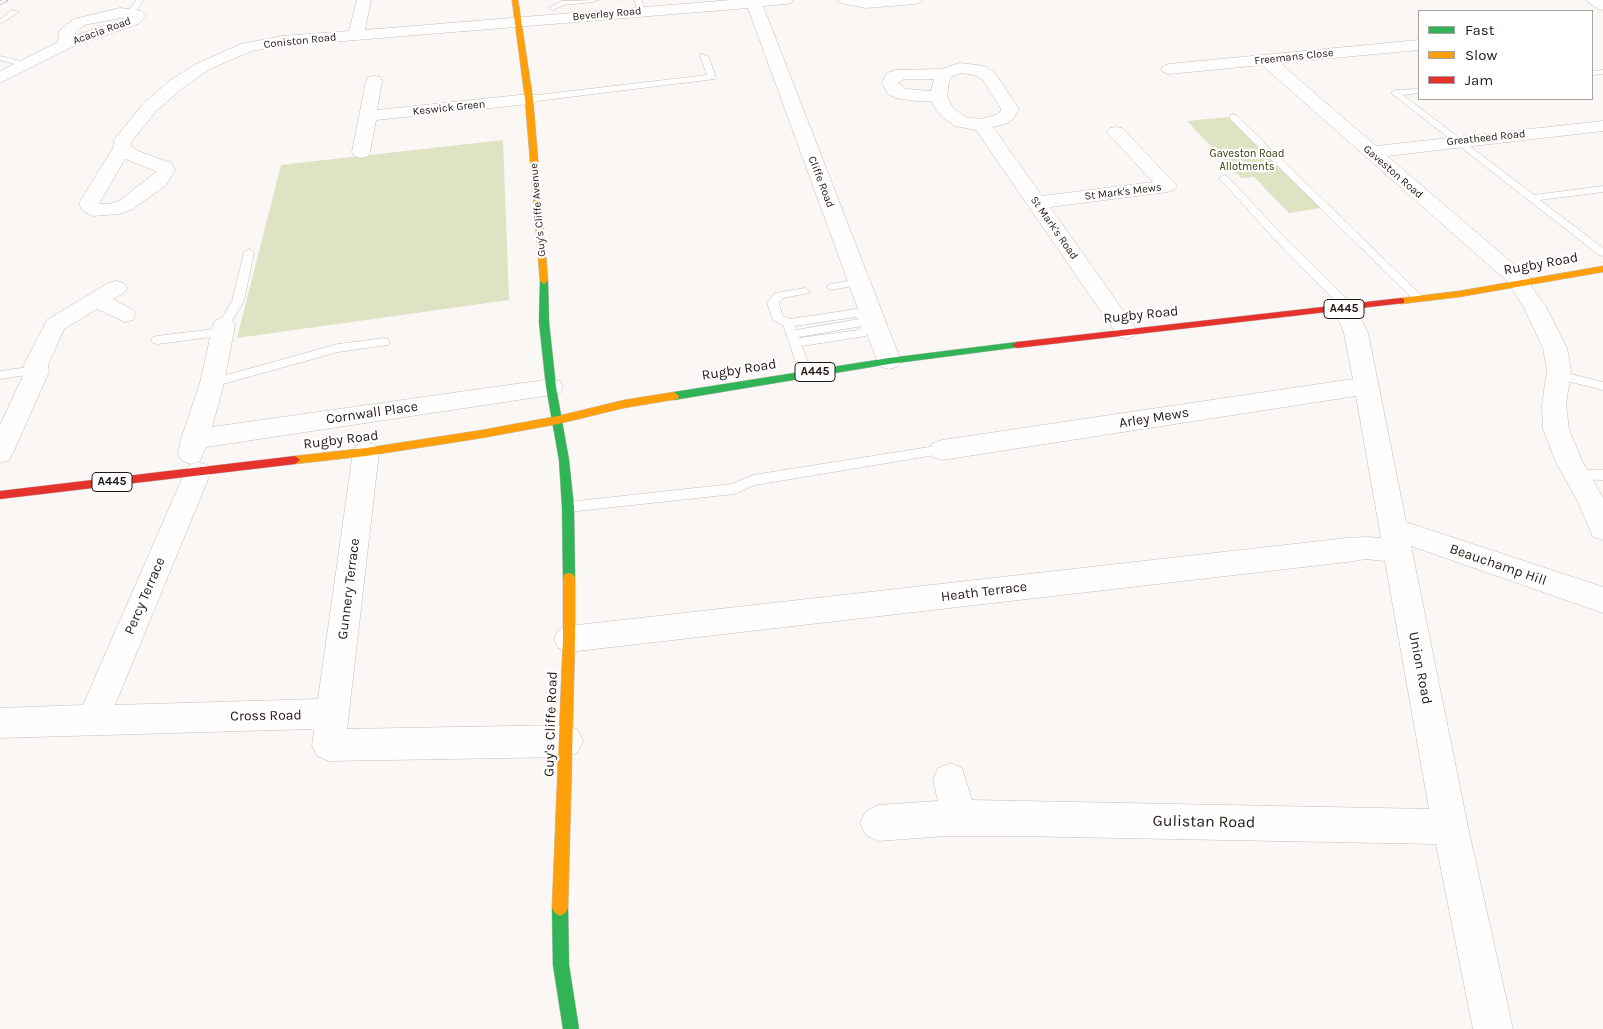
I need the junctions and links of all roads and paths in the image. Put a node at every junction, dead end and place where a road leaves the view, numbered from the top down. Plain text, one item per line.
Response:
1 (364, 0) edge
2 (515, 0) edge
3 (594, 0) edge
4 (786, 0) edge
5 (845, 0) edge
6 (915, 0) edge
7 (1593, 0) edge
8 (350, 1) edge
9 (706, 3) edge
10 (754, 3) junction
11 (136, 6) edge
12 (640, 6) edge
13 (1603, 6) edge
14 (551, 10) junction
15 (15, 12) dead end
16 (0, 22) edge
17 (518, 22) junction
18 (356, 35) junction
19 (1418, 45) edge
20 (704, 56) dead end
21 (0, 58) edge
22 (1266, 60) junction
23 (26, 65) junction
24 (1169, 69) dead end
25 (944, 74) junction
26 (0, 78) edge
27 (378, 87) dead end
28 (1418, 91) edge
29 (938, 96) junction
30 (529, 99) junction
31 (368, 116) junction
32 (1233, 117) dead end
33 (982, 125) junction
34 (1603, 126) edge
35 (1116, 132) dead end
36 (1458, 141) junction
37 (122, 148) dead end
38 (361, 152) dead end
39 (1370, 152) junction
40 (1224, 178) dead end
41 (1603, 190) edge
42 (1533, 198) junction
43 (1036, 202) junction
44 (249, 252) dead end
45 (1603, 253) edge
46 (1603, 269) edge
47 (859, 282) junction
48 (1520, 283) junction
49 (831, 287) dead end
50 (805, 291) dead end
51 (1419, 299) junction
52 (1346, 309) junction
53 (125, 315) dead end
54 (873, 320) junction
55 (224, 328) junction
56 (1126, 332) junction
57 (792, 333) junction
58 (157, 340) dead end
59 (384, 342) dead end
60 (889, 360) junction
61 (36, 370) junction
62 (806, 374) junction
63 (0, 375) edge
64 (1559, 375) junction
65 (212, 383) junction
66 (550, 386) junction
67 (1365, 386) junction
68 (1603, 386) edge
69 (558, 420) junction
70 (194, 439) junction
71 (942, 450) joint
72 (366, 452) junction
73 (0, 453) edge
74 (192, 473) junction
75 (1590, 475) edge
76 (0, 495) edge
77 (568, 507) junction
78 (1603, 528) edge
79 (1396, 540) junction
80 (1603, 600) edge
81 (569, 639) junction
82 (93, 719) junction
83 (0, 723) edge
84 (331, 726) junction
85 (566, 742) junction
86 (950, 780) dead end
87 (959, 818) junction
88 (878, 823) dead end
89 (1450, 827) junction
90 (571, 1029) edge
91 (1493, 1029) edge

1 - 8 street
1 - 18 street
2 - 17 main road, Guy's Cliffe Avenue
3 - 14 lane
4 - 10 street, Beverley Road
5 - 6 street
7 - 13 street
9 - 10 street, Beverley Road
9 - 12 street, Beverley Road
10 - 47 street, Cliffe Road
11 - 23 street, Acacia Road
12 - 14 street, Beverley Road
14 - 17 street, Beverley Road
15 - 16 lane
17 - 18 street, Coniston Road
17 - 30 main road, Guy's Cliffe Avenue
18 - 37 street, Coniston Road
19 - 22 street, Freemans Close
20 - 30 lane
21 - 23 lane
22 - 24 street, Freemans Close
22 - 39 street, Gaveston Road
23 - 26 street, Acacia Road
25 - 29 street
25 - 29 street
25 - 33 street
27 - 31 street
28 - 36 lane
29 - 33 street
30 - 31 street, Keswick Green
30 - 66 main road, Guy's Cliffe Avenue
31 - 38 street
32 - 51 lane
33 - 43 street, St Mark's Road
34 - 36 street, Greatheed Road
35 - 43 street, St Mark's Mews
36 - 39 street, Greatheed Road
36 - 42 lane
39 - 48 street, Gaveston Road
40 - 52 lane
41 - 42 lane
42 - 45 lane
43 - 56 street, St Mark's Road
44 - 55 lane
46 - 48 main road, Rugby Road / A445
47 - 49 lane
47 - 54 street, Cliffe Road
48 - 51 main road, Rugby Road / A445
48 - 64 street, Gaveston Road
50 - 57 lane
51 - 52 main road, Rugby Road / A445
52 - 56 main road, Rugby Road / A445
52 - 67 street, Union Road
53 - 61 street
54 - 57 lane
54 - 57 lane
54 - 60 street, Cliffe Road
55 - 58 lane
55 - 65 street
56 - 60 main road, Rugby Road / A445
57 - 62 lane
59 - 65 lane
60 - 62 main road, Rugby Road / A445
61 - 63 lane
61 - 73 street
62 - 69 main road, Rugby Road / A445
64 - 68 lane
64 - 75 street, Gaveston Road
65 - 70 street
66 - 69 main road, Guy's Cliffe Avenue
66 - 70 street, Cornwall Place
67 - 71 street, Arley Mews
67 - 79 street, Union Road
69 - 72 main road, Rugby Road / A445
69 - 77 main road, Guy's Cliffe Road
70 - 74 street
71 - 77 lane
72 - 74 main road, Rugby Road / A445
72 - 84 street, Gunnery Terrace
74 - 76 main road, Rugby Road / A445
74 - 82 street, Percy Terrace
75 - 78 street, Gaveston Road
77 - 81 main road, Guy's Cliffe Road
79 - 80 street, Beauchamp Hill
79 - 81 street, Heath Terrace
79 - 89 street, Union Road
81 - 85 main road, Guy's Cliffe Road
82 - 83 street, Cross Road
82 - 84 street, Cross Road
84 - 85 street
85 - 90 main road, Guy's Cliffe Road
86 - 87 street
87 - 88 street, Gulistan Road
87 - 89 street, Gulistan Road
89 - 91 street, Union Road

